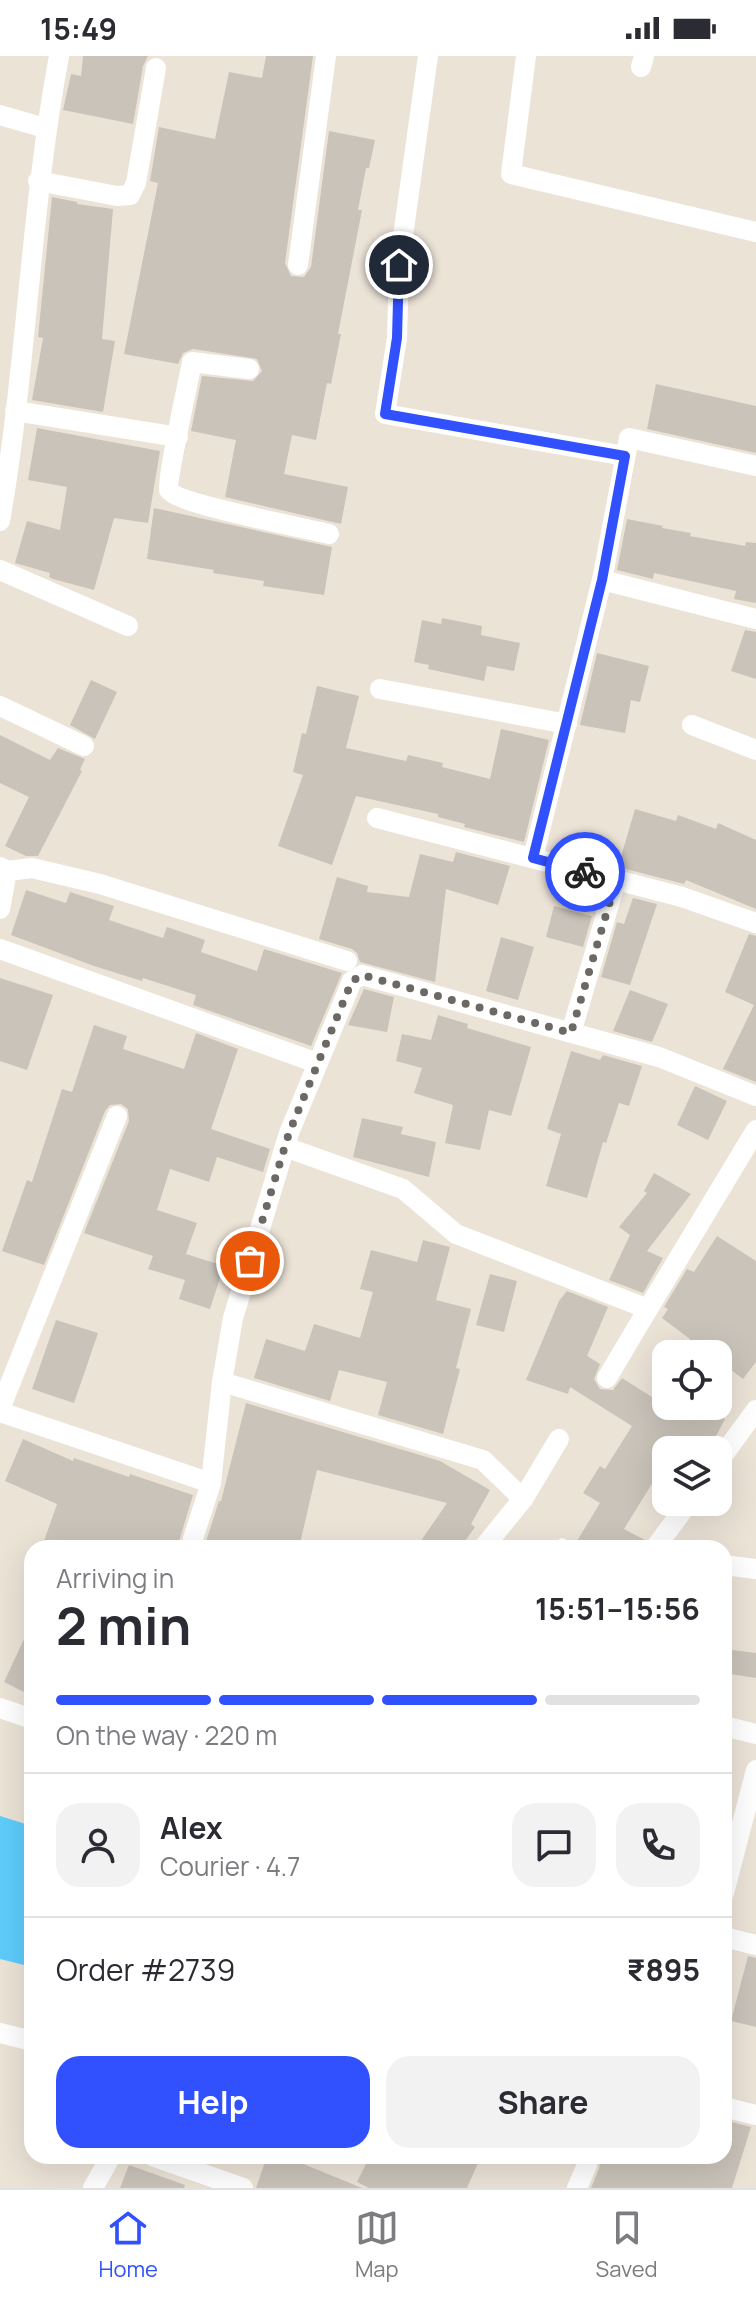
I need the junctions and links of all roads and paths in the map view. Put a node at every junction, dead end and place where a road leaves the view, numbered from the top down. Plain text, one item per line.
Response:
1 (59, 56) edge
2 (326, 56) edge
3 (428, 56) edge
4 (526, 56) edge
5 (156, 68) dead end
6 (0, 115) edge
7 (45, 128) junction
8 (38, 181) junction
9 (756, 232) edge
10 (298, 265) dead end
11 (249, 369) dead end
12 (15, 411) junction
13 (178, 437) junction
14 (625, 456) junction
15 (5, 459) edge
16 (756, 466) edge
17 (0, 521) edge
18 (329, 534) dead end
19 (0, 570) edge
20 (602, 580) junction
21 (756, 619) edge
22 (128, 626) dead end
23 (380, 689) dead end
24 (0, 706) edge
25 (567, 724) junction
26 (692, 725) dead end
27 (84, 746) dead end
28 (756, 750) edge
29 (377, 818) dead end
30 (533, 858) junction
31 (4, 869) edge
32 (616, 881) junction
33 (0, 909) edge
34 (756, 923) edge
35 (0, 949) edge
36 (347, 961) dead end
37 (571, 1033) junction
38 (317, 1063) junction
39 (756, 1096) edge
40 (117, 1116) dead end
41 (756, 1130) edge
42 (285, 1147) junction
43 (648, 1309) junction
44 (607, 1378) dead end
45 (222, 1382) junction
46 (756, 1410) edge
47 (0, 1411) edge
48 (559, 1439) dead end
49 (732, 1443) edge
50 (211, 1483) junction
51 (523, 1499) junction
52 (679, 1516) edge
53 (193, 1540) edge
54 (490, 1540) edge
55 (661, 1540) edge
56 (732, 1566) edge
57 (756, 1569) edge
58 (0, 1708) edge
59 (24, 1716) edge
60 (732, 1728) edge
61 (756, 1734) edge
62 (756, 1770) edge
63 (732, 1862) edge
64 (732, 1939) edge
65 (756, 1945) edge
66 (0, 2033) edge
67 (24, 2039) edge
68 (732, 2109) edge
69 (756, 2115) edge
70 (106, 2164) edge
71 (175, 2164) edge
72 (587, 2165) dead end
73 (93, 2188) edge
74 (243, 2188) edge
75 (577, 2188) edge

1 - 7 street
2 - 10 street
3 - 14 street
4 - 9 street
5 - 8 street
6 - 7 street
7 - 8 street
8 - 12 street
11 - 13 street
12 - 13 street
12 - 15 street
13 - 18 street
14 - 16 street
14 - 20 street
15 - 17 street
19 - 22 street
20 - 21 street
20 - 25 street
23 - 25 street
24 - 27 street
25 - 30 street
26 - 28 street
29 - 30 street
30 - 32 street
31 - 33 street
31 - 36 street
32 - 34 street
32 - 37 street
35 - 38 street
37 - 38 street
37 - 39 street
38 - 42 street
40 - 47 street
41 - 43 street
42 - 43 street
42 - 45 street
43 - 44 street
45 - 50 street
45 - 51 street
46 - 49 street
47 - 50 street
48 - 51 street
50 - 53 street
51 - 54 street
52 - 55 street
56 - 57 street
58 - 59 street
60 - 61 street
62 - 63 street
64 - 65 street
66 - 67 street
68 - 69 street
70 - 73 street
71 - 74 street
72 - 75 street

